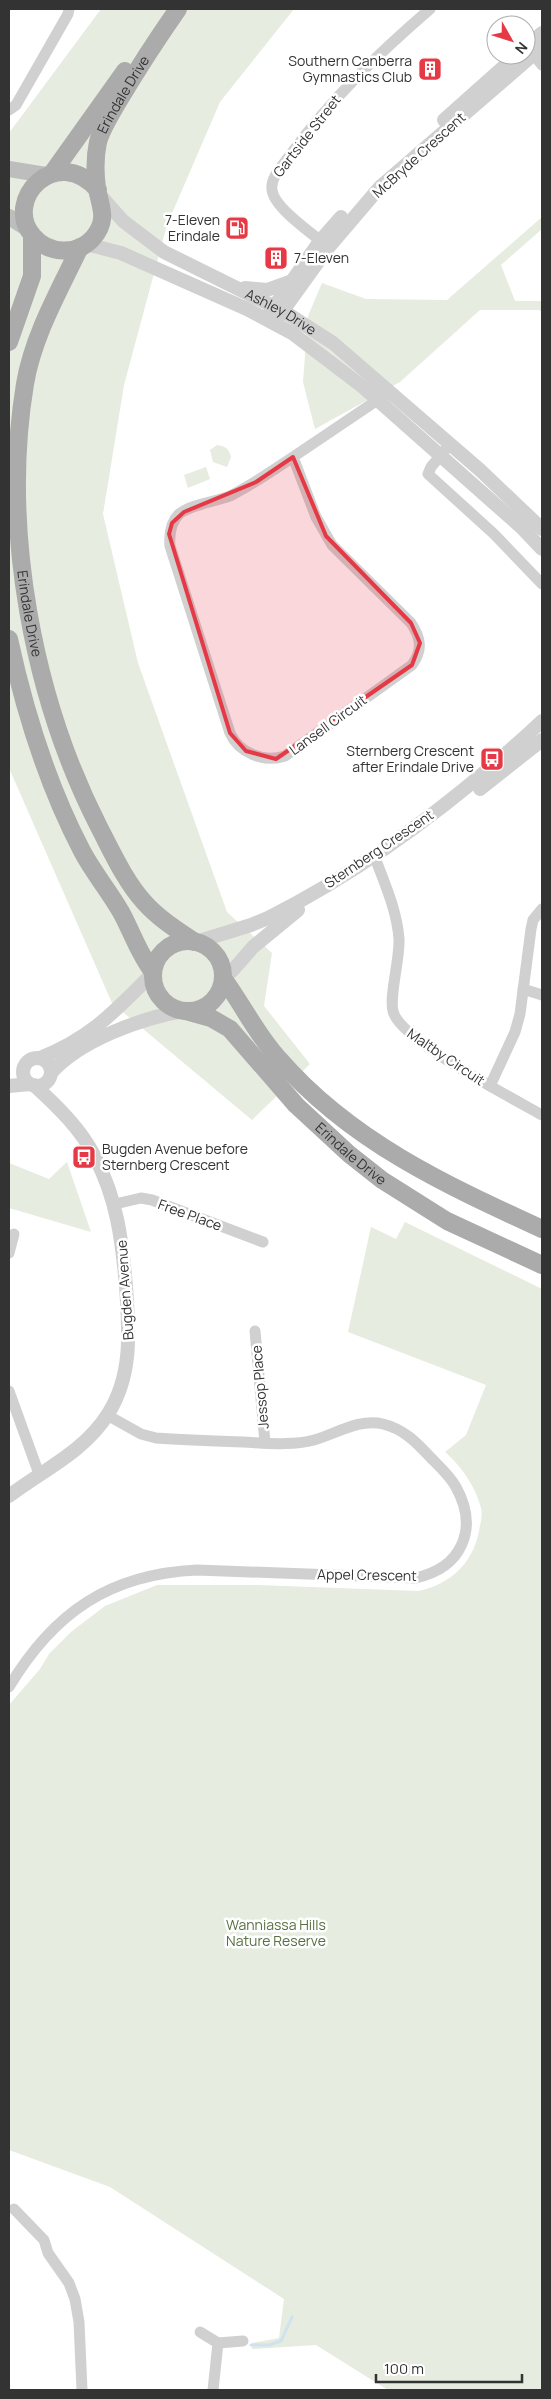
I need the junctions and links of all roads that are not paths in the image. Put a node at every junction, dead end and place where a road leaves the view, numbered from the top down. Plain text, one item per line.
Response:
1 (69, 9) edge
2 (172, 9) edge
3 (178, 9) edge
4 (430, 9) edge
5 (542, 33) edge
6 (536, 47) edge
7 (506, 65) edge
8 (518, 65) edge
9 (9, 110) edge
10 (416, 150) junction
11 (9, 169) edge
12 (49, 174) junction
13 (99, 193) junction
14 (9, 217) edge
15 (30, 232) junction
16 (324, 244) junction
17 (83, 246) junction
18 (190, 264) junction
19 (298, 280) junction
20 (190, 284) junction
21 (234, 286) junction
22 (278, 309) junction
23 (270, 321) junction
24 (9, 342) edge
25 (332, 343) junction
26 (390, 392) junction
27 (378, 400) junction
28 (450, 444) junction
29 (441, 455) junction
30 (292, 457) junction
31 (542, 529) edge
32 (542, 549) edge
33 (542, 584) edge
34 (9, 640) edge
35 (542, 722) edge
36 (542, 740) edge
37 (448, 807) junction
38 (375, 858) junction
39 (542, 909) edge
40 (195, 942) junction
41 (152, 973) junction
42 (223, 977) junction
43 (524, 989) junction
44 (542, 995) edge
45 (184, 1011) junction
46 (40, 1058) junction
47 (24, 1068) junction
48 (51, 1075) junction
49 (9, 1081) edge
50 (32, 1084) junction
51 (9, 1086) edge
52 (490, 1086) junction
53 (60, 1109) junction
54 (542, 1114) edge
55 (115, 1204) junction
56 (542, 1229) edge
57 (14, 1234) dead end
58 (263, 1242) dead end
59 (9, 1253) edge
60 (542, 1265) edge
61 (255, 1331) dead end
62 (9, 1391) edge
63 (107, 1415) junction
64 (265, 1443) junction
65 (39, 1474) junction
66 (9, 1496) edge
67 (9, 1686) edge
68 (14, 2209) dead end
69 (200, 2332) dead end
70 (243, 2341) dead end
71 (218, 2343) junction
72 (82, 2390) edge
73 (213, 2390) edge

1 - 9 street
2 - 12 main road, Erindale Drive
3 - 13 main road, Erindale Drive
4 - 16 street, Gartside Street
5 - 6 street, McBryde Crescent
7 - 10 street, McBryde Crescent
8 - 10 street, McBryde Crescent
10 - 16 street, McBryde Crescent
11 - 12 main road
12 - 13 main road
12 - 15 main road
13 - 17 main road
13 - 18 street, Ashley Drive
14 - 15 main road
15 - 17 main road
15 - 24 main road
16 - 19 street, McBryde Crescent
17 - 20 street, Ashley Drive
17 - 40 main road, Erindale Drive
18 - 20 street
18 - 21 street, Ashley Drive
19 - 21 street
19 - 22 street, McBryde Crescent
19 - 25 street
20 - 23 street, Ashley Drive
21 - 22 street, Ashley Drive
22 - 23 street, McBryde Crescent
22 - 25 street, Ashley Drive
23 - 27 street, Ashley Drive
25 - 26 street, Ashley Drive
26 - 27 street, Lansell Circuit
26 - 28 street, Ashley Drive
27 - 29 street, Ashley Drive
27 - 30 street, Lansell Circuit
28 - 29 street
28 - 31 street, Ashley Drive
29 - 32 street, Ashley Drive
29 - 33 street
30 - 30 street, Lansell Circuit
34 - 41 main road, Erindale Drive
35 - 37 street, Sternberg Crescent
36 - 37 street, Sternberg Crescent
37 - 38 street, Sternberg Crescent
38 - 40 street, Sternberg Crescent
38 - 42 street, Sternberg Crescent
38 - 52 street, Maltby Circuit
39 - 43 street, Maltby Circuit
40 - 41 main road
40 - 42 main road
41 - 45 main road
41 - 46 street
42 - 45 main road
42 - 56 main road, Erindale Drive
43 - 44 street
43 - 52 street, Maltby Circuit
45 - 48 street
45 - 60 main road, Erindale Drive
46 - 47 street
46 - 48 street
47 - 49 street
47 - 50 street
48 - 50 street
48 - 53 street, Bugden Avenue
50 - 51 street
50 - 53 street, Bugden Avenue
52 - 54 street, Maltby Circuit
53 - 55 street, Bugden Avenue
55 - 58 street, Free Place
55 - 63 street, Bugden Avenue
57 - 59 street
61 - 64 street, Jessop Place
62 - 65 street
63 - 64 street, Appel Crescent
63 - 65 street, Bugden Avenue
64 - 67 street, Appel Crescent
65 - 66 street, Bugden Avenue
68 - 72 street
69 - 71 street
70 - 71 street
71 - 73 street

